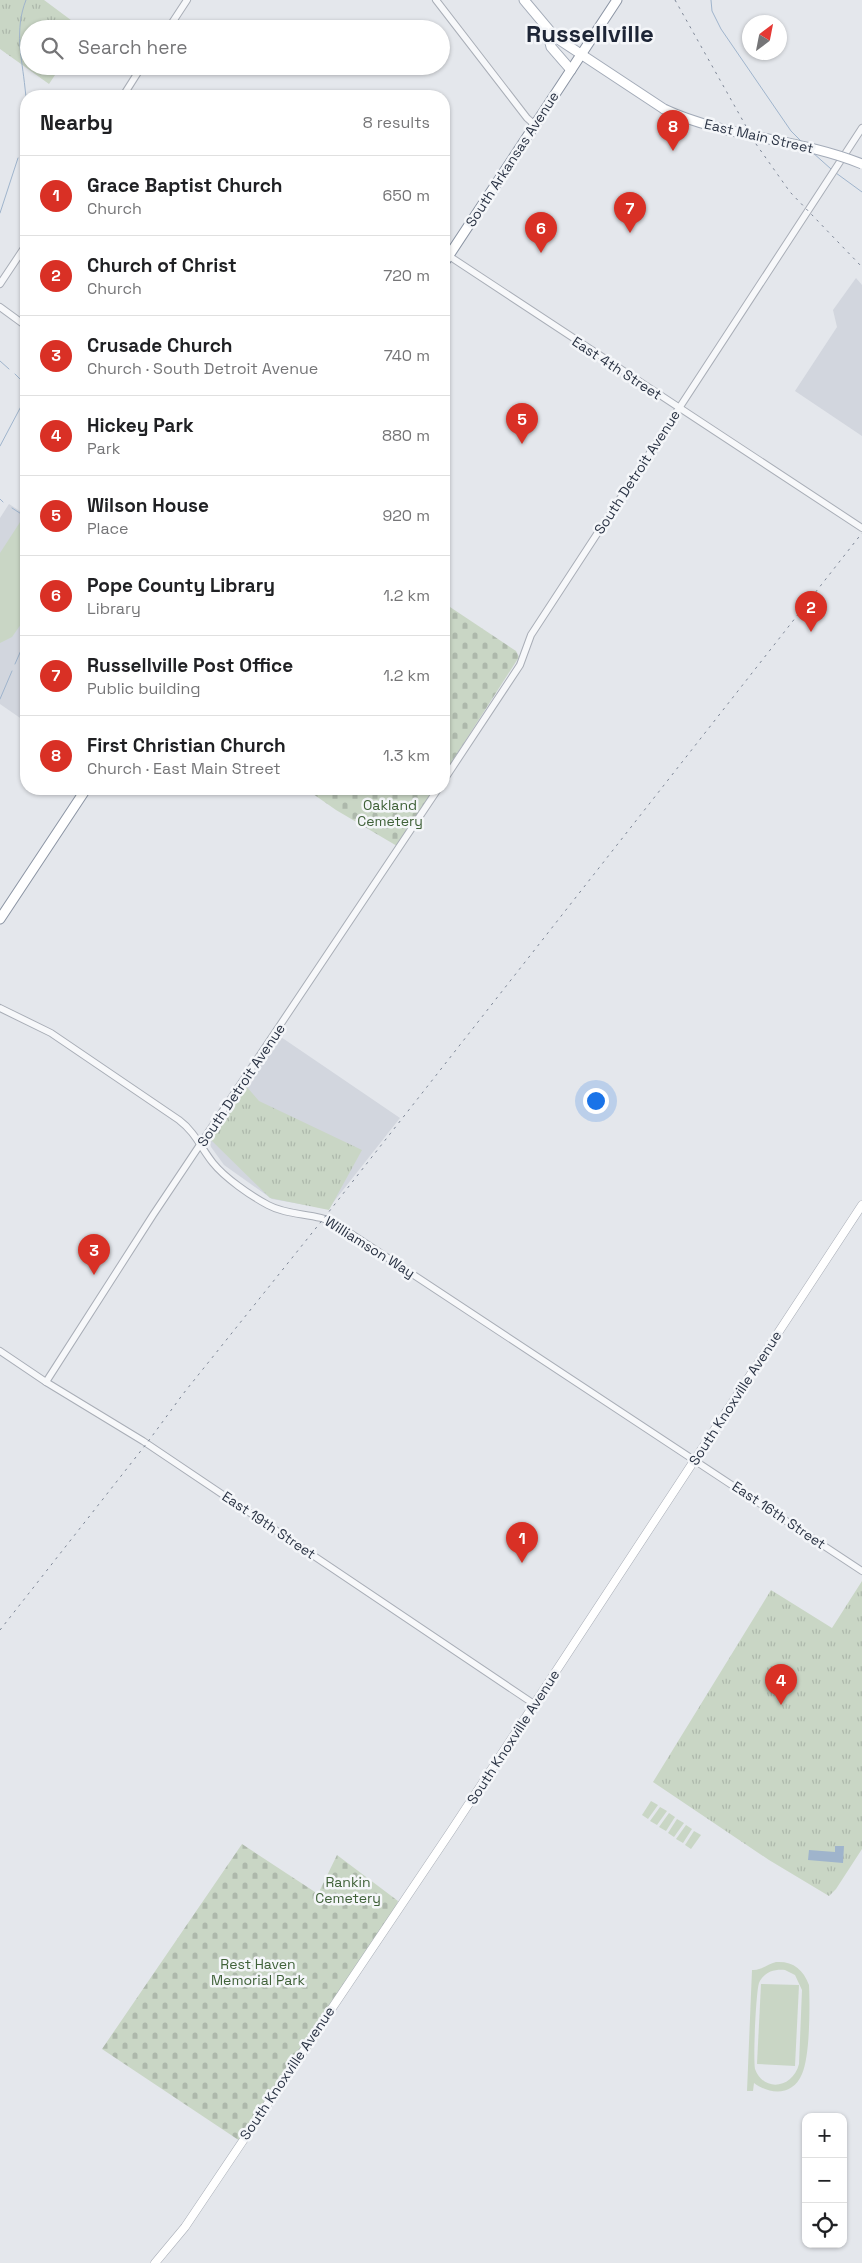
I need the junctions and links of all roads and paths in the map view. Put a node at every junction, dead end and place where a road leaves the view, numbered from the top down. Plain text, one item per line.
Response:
1 (187, 0) edge
2 (436, 0) edge
3 (524, 0) edge
4 (617, 0) edge
5 (174, 20) edge
6 (547, 30) junction
7 (581, 55) junction
8 (571, 70) junction
9 (136, 75) edge
10 (127, 90) edge
11 (535, 125) junction
12 (862, 128) edge
13 (862, 164) edge
14 (20, 254) edge
15 (450, 254) edge
16 (450, 263) edge
17 (0, 284) edge
18 (0, 307) edge
19 (20, 322) edge
20 (679, 408) junction
21 (862, 528) edge
22 (450, 771) edge
23 (82, 795) edge
24 (434, 795) edge
25 (0, 919) edge
26 (0, 1008) edge
27 (201, 1144) junction
28 (862, 1205) edge
29 (0, 1351) edge
30 (46, 1382) junction
31 (695, 1459) junction
32 (862, 1571) edge
33 (534, 1704) junction
34 (155, 2263) edge

1 - 5 street
2 - 11 street
3 - 6 main road
4 - 7 main road, South Arkansas Avenue
6 - 7 main road, East Main Street
6 - 8 main road
7 - 8 main road, South Arkansas Avenue
7 - 13 main road, East Main Street, bridge
8 - 11 main road, South Arkansas Avenue
9 - 10 street
11 - 15 main road, South Arkansas Avenue
12 - 20 street, South Detroit Avenue
14 - 17 street
16 - 20 street, East 4th Street
18 - 19 street
20 - 21 street, East 4th Street
20 - 22 street, South Detroit Avenue
23 - 25 main road
24 - 27 street, South Detroit Avenue
26 - 27 street, Williamson Way
27 - 30 street, South Detroit Avenue
27 - 31 street, Williamson Way
28 - 31 main road, South Knoxville Avenue
29 - 30 street, East 19th Street
30 - 33 street, East 19th Street
31 - 32 street, East 16th Street
31 - 33 main road, South Knoxville Avenue
33 - 34 main road, South Knoxville Avenue

